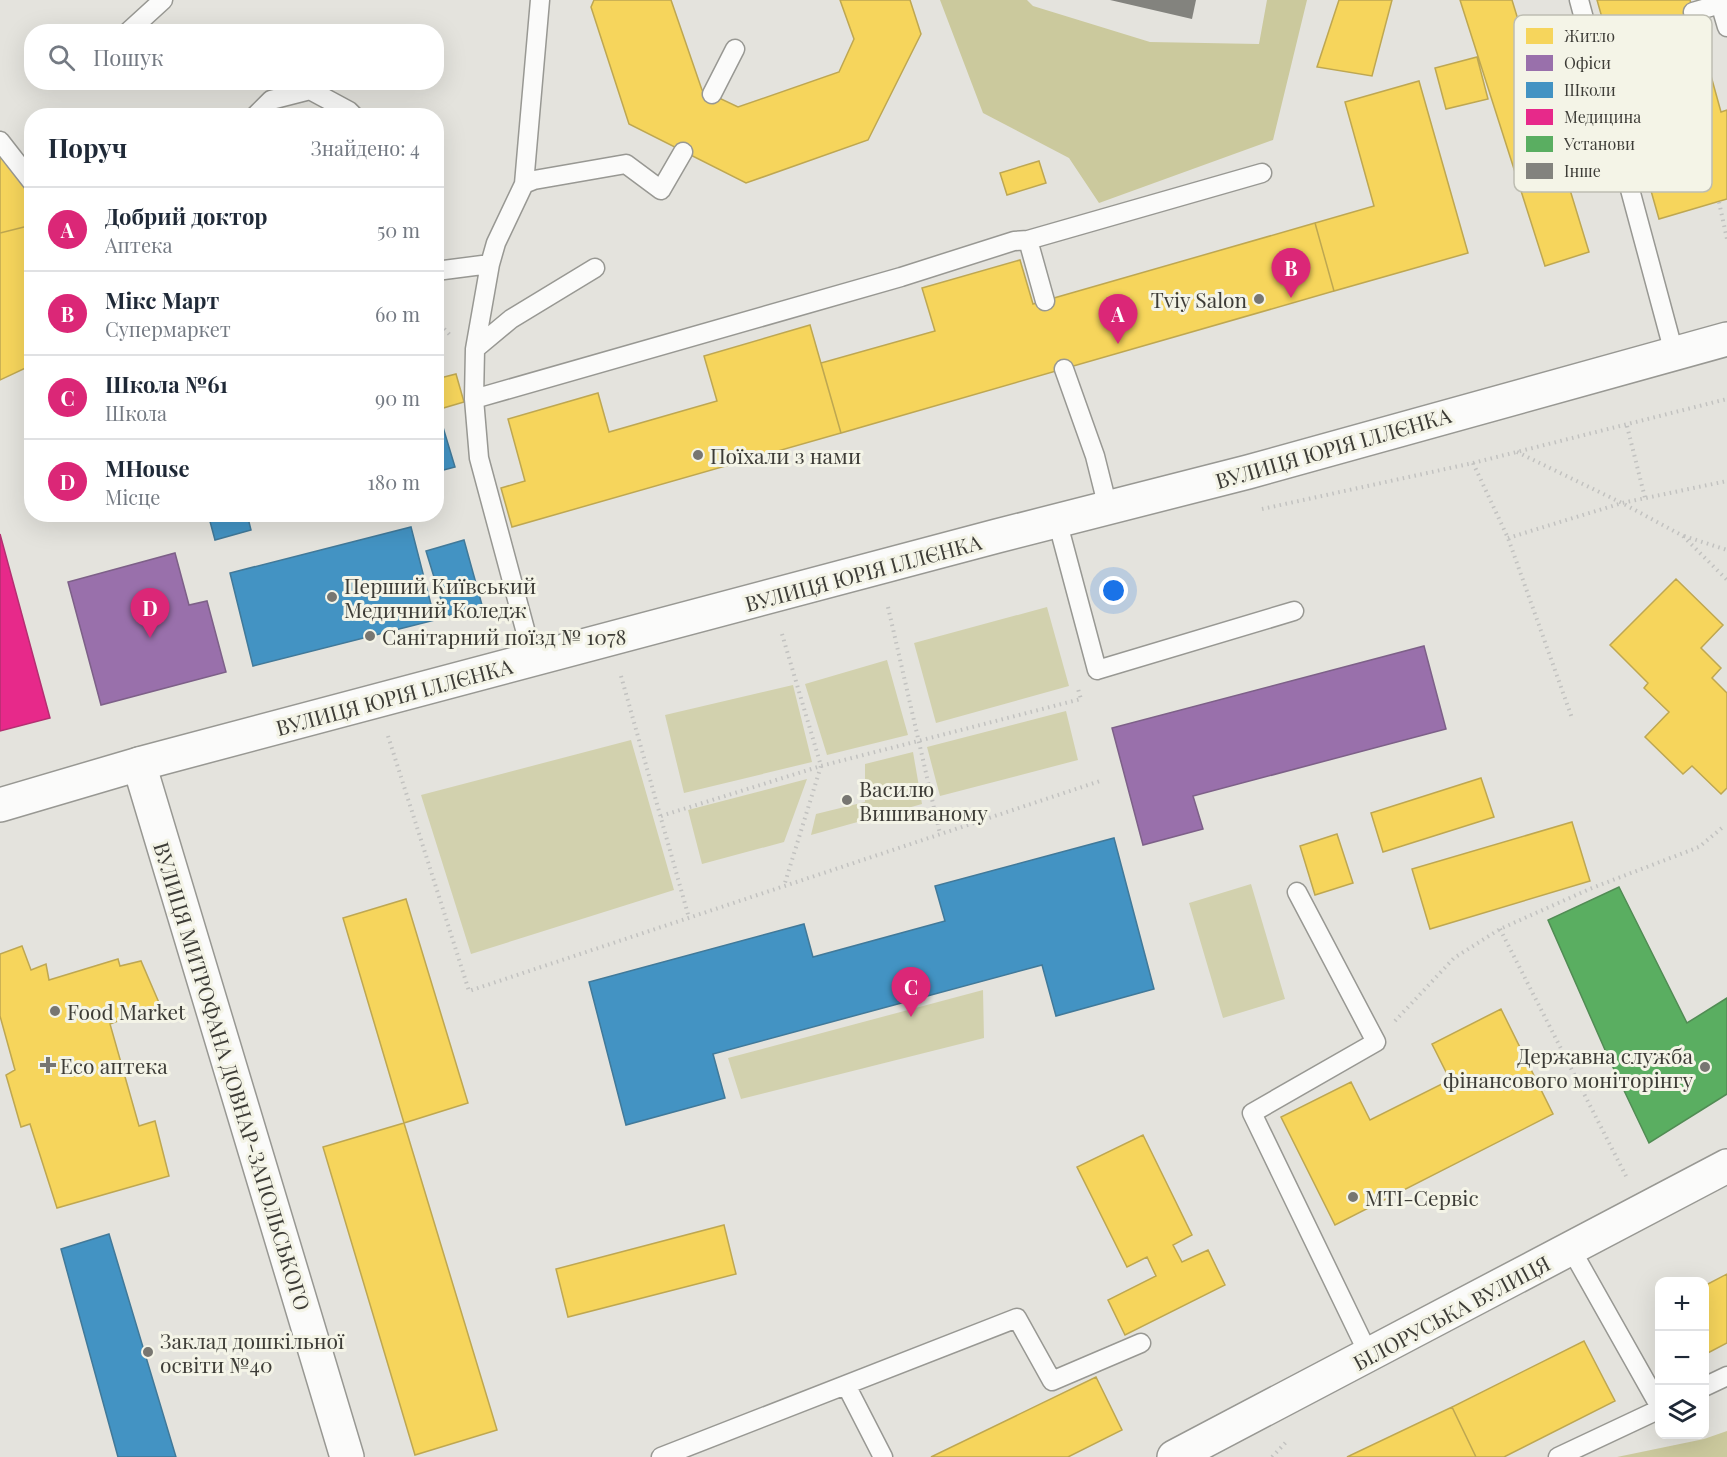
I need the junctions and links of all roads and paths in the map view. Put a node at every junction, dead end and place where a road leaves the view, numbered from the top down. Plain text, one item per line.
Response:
1 (163, 0) edge
2 (540, 0) edge
3 (1579, 0) edge
4 (1720, 2) edge
5 (1693, 12) dead end
6 (1587, 15) edge
7 (137, 24) edge
8 (1727, 27) edge
9 (735, 49) dead end
10 (310, 90) edge
11 (310, 90) edge
12 (712, 94) dead end
13 (263, 108) edge
14 (344, 108) edge
15 (0, 141) edge
16 (683, 152) dead end
17 (24, 172) edge
18 (1262, 173) dead end
19 (524, 184) junction
20 (1636, 192) edge
21 (1719, 202) dead end
22 (1727, 239) edge
23 (1028, 240) junction
24 (490, 264) junction
25 (595, 268) dead end
26 (444, 270) edge
27 (1045, 301) dead end
28 (1727, 339) edge
29 (475, 349) junction
30 (1674, 353) junction
31 (1064, 369) dead end
32 (474, 399) junction
33 (1727, 399) edge
34 (1627, 426) junction
35 (1517, 452) junction
36 (1473, 463) junction
37 (1727, 481) edge
38 (1645, 498) junction
39 (1622, 503) junction
40 (1108, 508) junction
41 (1262, 509) dead end
42 (1057, 520) junction
43 (1683, 536) junction
44 (1508, 538) junction
45 (1727, 550) edge
46 (1727, 580) edge
47 (888, 607) dead end
48 (1294, 611) dead end
49 (783, 634) dead end
50 (533, 659) junction
51 (621, 676) dead end
52 (1081, 699) dead end
53 (1572, 718) dead end
54 (388, 736) dead end
55 (919, 740) junction
56 (139, 764) junction
57 (822, 766) junction
58 (1103, 780) dead end
59 (0, 805) edge
60 (661, 816) junction
61 (1723, 827) dead end
62 (940, 834) junction
63 (783, 886) junction
64 (1297, 892) dead end
65 (689, 918) junction
66 (1500, 929) junction
67 (1376, 1042) junction
68 (1727, 1166) edge
69 (1645, 1211) junction
70 (1571, 1249) junction
71 (1141, 1343) dead end
72 (1369, 1355) junction
73 (1727, 1376) edge
74 (846, 1385) junction
75 (1708, 1385) edge
76 (1655, 1401) edge
77 (1655, 1410) edge
78 (1288, 1440) dead end
79 (347, 1457) edge
80 (661, 1457) edge
81 (883, 1457) edge
82 (1174, 1457) edge
83 (1272, 1457) edge
84 (1558, 1457) edge

1 - 7 lane
2 - 19 lane
3 - 6 lane
4 - 5 lane
4 - 8 lane
9 - 12 lane
10 - 13 lane
11 - 14 lane
15 - 17 lane
16 - 19 lane
18 - 23 lane
19 - 24 lane
20 - 30 lane
21 - 22 path
23 - 27 lane
23 - 32 lane
24 - 26 lane
24 - 29 lane
25 - 29 lane
28 - 30 main road, ВУЛИЦЯ ЮРІЯ ІЛЛЄНКА
29 - 32 lane
30 - 40 main road, ВУЛИЦЯ ЮРІЯ ІЛЛЄНКА
31 - 40 lane
32 - 50 lane
33 - 34 path
34 - 35 path
34 - 38 path
35 - 36 path
35 - 39 path
36 - 41 path
36 - 44 path
37 - 38 path
38 - 39 path
39 - 43 path
39 - 44 path
40 - 42 main road, ВУЛИЦЯ ЮРІЯ ІЛЛЄНКА
42 - 48 lane
42 - 50 main road, ВУЛИЦЯ ЮРІЯ ІЛЛЄНКА
43 - 45 path
43 - 46 path
44 - 53 path
47 - 55 path
49 - 57 path
50 - 56 main road, ВУЛИЦЯ ЮРІЯ ІЛЛЄНКА
51 - 60 path
52 - 55 path
54 - 65 path
55 - 57 path
55 - 62 path
56 - 59 main road, ВУЛИЦЯ ЮРІЯ ІЛЛЄНКА
56 - 79 main road, ВУЛИЦЯ МИТРОФАНА ДОВНАР-ЗАПОЛЬСЬКОГО
57 - 60 path
57 - 63 path
58 - 62 path
60 - 65 path
61 - 66 path
62 - 63 path
63 - 65 path
64 - 67 lane
66 - 67 path
66 - 69 path
67 - 72 lane
68 - 69 main road, БІЛОРУСЬКА ВУЛИЦЯ
69 - 70 main road, БІЛОРУСЬКА ВУЛИЦЯ
70 - 72 main road, БІЛОРУСЬКА ВУЛИЦЯ
70 - 76 lane
71 - 74 lane
72 - 82 main road, БІЛОРУСЬКА ВУЛИЦЯ
73 - 75 lane
74 - 80 lane
74 - 81 lane
77 - 84 lane
78 - 83 path

